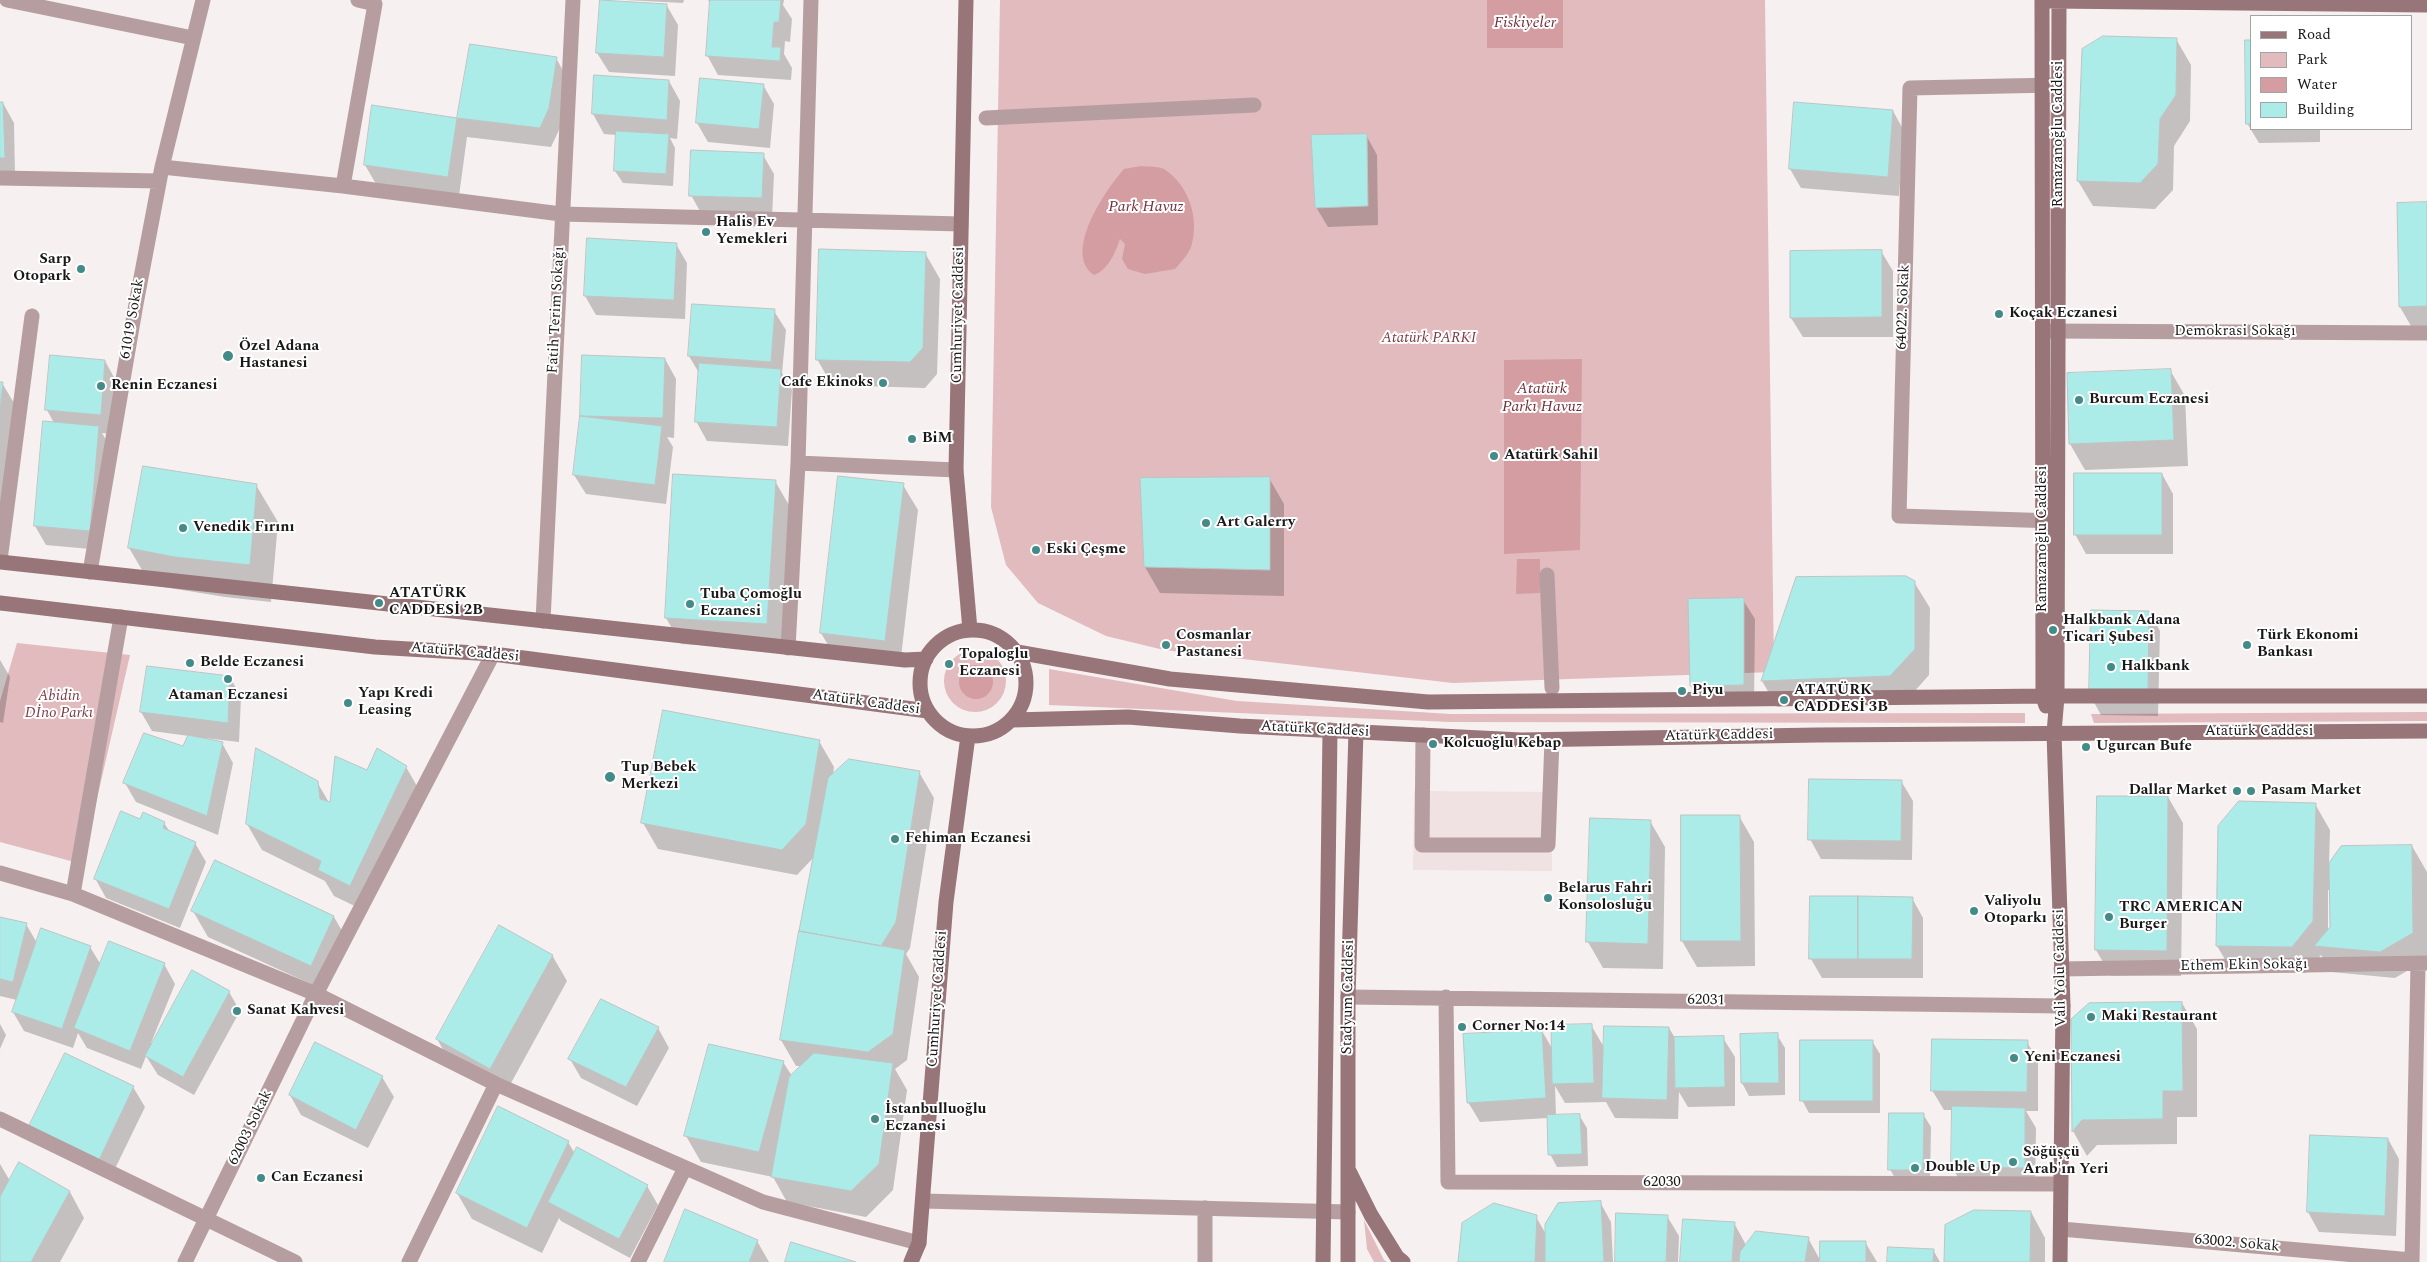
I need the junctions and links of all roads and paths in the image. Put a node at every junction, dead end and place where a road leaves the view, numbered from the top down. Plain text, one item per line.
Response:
1 (7, 0) edge
2 (203, 0) edge
3 (358, 0) edge
4 (573, 0) edge
5 (811, 0) edge
6 (966, 0) edge
7 (2042, 0) edge
8 (2059, 0) edge
9 (2427, 5) edge
10 (193, 38) junction
11 (2059, 85) junction
12 (2042, 86) junction
13 (1254, 105) dead end
14 (986, 118) dead end
15 (160, 174) junction
16 (0, 178) edge
17 (343, 186) junction
18 (561, 214) junction
19 (803, 219) junction
20 (961, 224) junction
21 (32, 316) dead end
22 (2058, 331) junction
23 (2042, 332) junction
24 (2427, 333) edge
25 (798, 463) junction
26 (956, 470) junction
27 (2050, 521) junction
28 (0, 561) edge
29 (90, 572) junction
30 (1547, 574) dead end
31 (0, 603) edge
32 (121, 617) junction
33 (543, 621) junction
34 (970, 630) junction
35 (788, 648) junction
36 (1017, 652) junction
37 (493, 654) junction
38 (926, 659) junction
39 (1552, 688) dead end
40 (2427, 696) edge
41 (2050, 697) junction
42 (928, 711) junction
43 (1012, 720) junction
44 (1330, 730) junction
45 (1356, 731) junction
46 (2427, 731) edge
47 (2054, 733) junction
48 (1424, 735) junction
49 (968, 736) junction
50 (1552, 740) junction
51 (0, 873) edge
52 (73, 894) junction
53 (2423, 964) edge
54 (2062, 969) junction
55 (316, 994) junction
56 (1348, 997) junction
57 (1446, 997) junction
58 (2063, 1006) junction
59 (496, 1084) junction
60 (0, 1119) edge
61 (685, 1168) junction
62 (1348, 1169) junction
63 (2060, 1184) junction
64 (923, 1201) junction
65 (2420, 1204) edge
66 (1206, 1208) junction
67 (1324, 1210) junction
68 (1348, 1212) junction
69 (206, 1219) junction
70 (2061, 1229) junction
71 (919, 1244) junction
72 (2412, 1261) edge
73 (185, 1262) edge
74 (295, 1262) edge
75 (408, 1262) edge
76 (638, 1262) edge
77 (911, 1262) edge
78 (1205, 1262) edge
79 (1323, 1262) edge
80 (1348, 1262) edge
81 (1403, 1262) edge
82 (2060, 1262) edge

1 - 10 street
2 - 10 street, 61019 Sokak
3 - 17 street
4 - 18 street, Fatih Terim Sokağı
5 - 19 street
6 - 20 main road, Cumhuriyet Caddesi
7 - 8 main road
7 - 12 main road, Ramazanoğlu Caddesi
8 - 9 main road
8 - 11 main road, Ramazanoğlu Caddesi
10 - 15 street, 61019 Sokak
11 - 12 street, 64022. Sokak
11 - 22 main road, Ramazanoğlu Caddesi
12 - 23 main road, Ramazanoğlu Caddesi
12 - 27 street, 64022. Sokak
13 - 14 street
15 - 16 street
15 - 17 street
15 - 29 street, 61019 Sokak
17 - 18 street
18 - 19 street
18 - 33 street, Fatih Terim Sokağı
19 - 20 street
19 - 25 street
20 - 26 main road, Cumhuriyet Caddesi
21 - 28 street
22 - 23 street, Demokrasi Sokağı
22 - 24 street, Demokrasi Sokağı
22 - 27 main road, Ramazanoğlu Caddesi
23 - 27 main road, Ramazanoğlu Caddesi
25 - 26 street
25 - 35 street
26 - 34 main road, Cumhuriyet Caddesi
27 - 41 main road, Ramazanoğlu Caddesi
28 - 29 main road
29 - 33 main road
30 - 39 street
31 - 32 main road, Atatürk Caddesi
32 - 37 main road, Atatürk Caddesi
32 - 52 street
33 - 35 main road
34 - 36 main road
34 - 38 main road
35 - 38 main road
36 - 41 main road
36 - 43 main road
37 - 42 main road, Atatürk Caddesi
37 - 55 street, 62003 Sokak
38 - 42 main road
40 - 41 main road
41 - 47 main road, Ramazanoğlu Caddesi
42 - 49 main road
43 - 44 main road, Atatürk Caddesi
43 - 49 main road
44 - 45 main road, Atatürk Caddesi
44 - 67 main road
45 - 48 main road, Atatürk Caddesi
45 - 56 main road, Stadyum Caddesi
46 - 47 main road, Atatürk Caddesi
47 - 50 main road, Atatürk Caddesi
47 - 54 main road, Vali Yolu Caddesi
48 - 50 main road, Atatürk Caddesi
48 - 50 street
49 - 64 main road, Cumhuriyet Caddesi
51 - 52 street
52 - 55 street
53 - 54 street, Ethem Ekin Sokağı
53 - 65 street
54 - 58 main road, Vali Yolu Caddesi
55 - 59 street
55 - 69 street, 62003 Sokak
56 - 57 street, 62031
56 - 62 main road, Stadyum Caddesi
57 - 58 street, 62031
57 - 63 street, 62030
58 - 63 main road, Vali Yolu Caddesi
59 - 61 street
59 - 75 street
60 - 69 street
61 - 71 street
61 - 76 street
62 - 68 main road, Stadyum Caddesi
62 - 81 main road
63 - 70 main road, Vali Yolu Caddesi
64 - 66 street
64 - 71 main road, Cumhuriyet Caddesi
65 - 72 street
66 - 67 street
66 - 78 street
67 - 68 street
67 - 79 main road
68 - 80 main road, Stadyum Caddesi
69 - 73 street, 62003 Sokak
69 - 74 street
70 - 72 street, 63002. Sokak
70 - 82 main road, Vali Yolu Caddesi
71 - 77 main road, Cumhuriyet Caddesi

